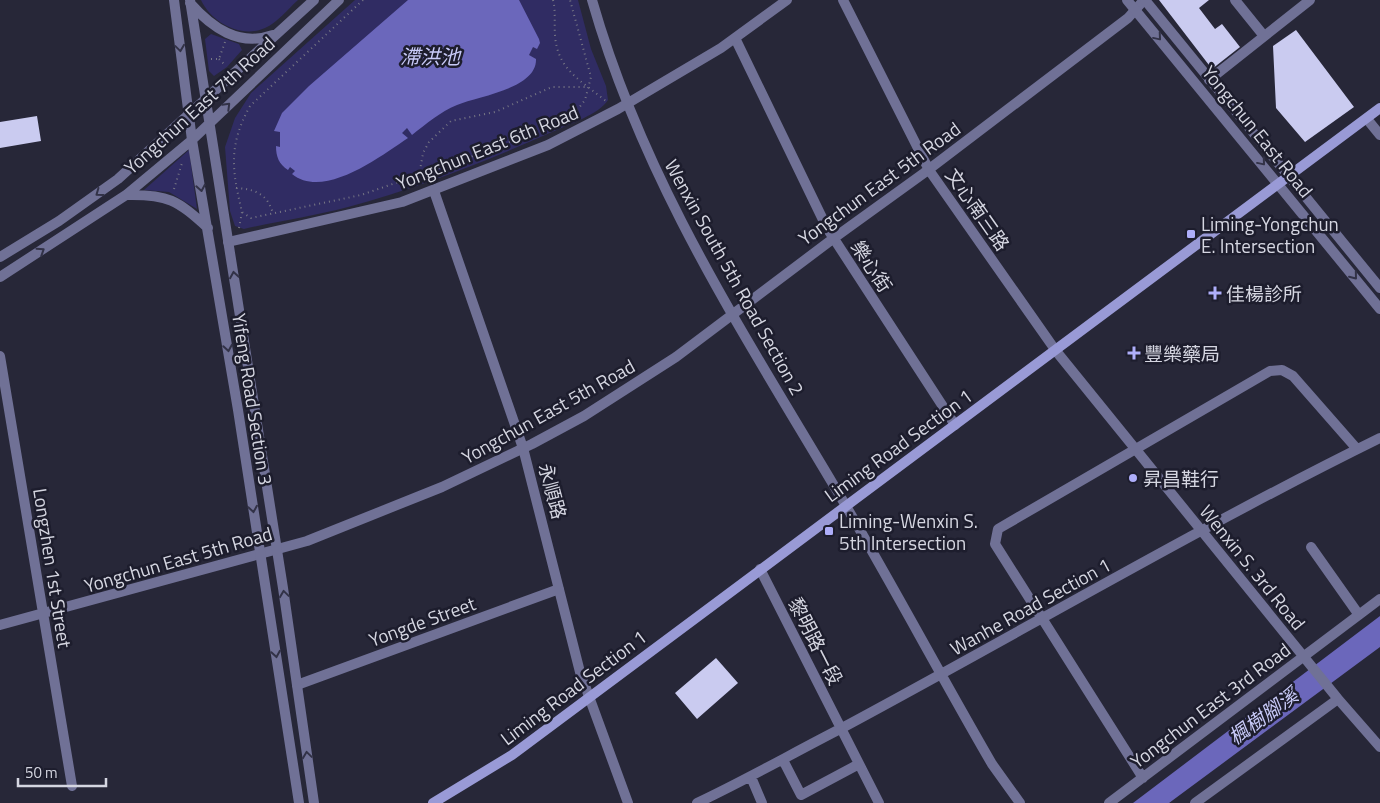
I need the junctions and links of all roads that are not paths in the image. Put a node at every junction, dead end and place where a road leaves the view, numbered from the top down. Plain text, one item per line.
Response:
1 (174, 0) edge
2 (314, 0) edge
3 (339, 0) edge
4 (592, 0) edge
5 (788, 0) edge
6 (843, 0) edge
7 (1127, 0) edge
8 (1144, 0) edge
9 (1235, 0) edge
10 (1310, 0) edge
11 (190, 1) edge
12 (1134, 9) junction
13 (278, 32) junction
14 (1264, 36) junction
15 (735, 38) junction
16 (1209, 80) junction
17 (205, 101) junction
18 (627, 104) junction
19 (1380, 108) edge
20 (189, 116) junction
21 (1367, 119) junction
22 (209, 125) junction
23 (1380, 135) edge
24 (192, 140) junction
25 (928, 170) junction
26 (1284, 180) junction
27 (434, 191) junction
28 (126, 195) junction
29 (208, 228) junction
30 (834, 238) junction
31 (228, 242) junction
32 (0, 257) edge
33 (0, 277) edge
34 (1380, 288) edge
35 (1380, 308) edge
36 (732, 314) junction
37 (1056, 351) junction
38 (0, 356) edge
39 (955, 425) junction
40 (1380, 438) edge
41 (523, 448) junction
42 (1134, 448) junction
43 (1357, 449) junction
44 (846, 505) junction
45 (1202, 531) junction
46 (1311, 547) dead end
47 (277, 550) junction
48 (260, 554) junction
49 (760, 569) junction
50 (560, 589) junction
51 (1380, 599) edge
52 (42, 615) junction
53 (1359, 615) junction
54 (1042, 618) junction
55 (0, 625) edge
56 (1307, 661) junction
57 (941, 676) junction
58 (297, 685) junction
59 (588, 697) junction
60 (1338, 699) junction
61 (840, 728) junction
62 (1380, 747) edge
63 (783, 760) junction
64 (859, 764) junction
65 (751, 777) junction
66 (1143, 778) junction
67 (72, 786) dead end
68 (299, 803) edge
69 (314, 803) edge
70 (433, 803) edge
71 (628, 803) edge
72 (697, 803) edge
73 (762, 803) edge
74 (879, 803) edge
75 (1020, 803) edge
76 (1109, 803) edge
77 (1195, 803) edge

1 -> 20 street, Yifeng Road Section 3
2 - 13 street, Yongchun East 7th Road
22 -> 3 street, Yongchun East 7th Road
4 - 18 street, Wenxin South 5th Road Section 2
5 - 15 street, Yongchun East 6th Road
6 - 25 street, 文心南三路
7 - 12 street, Yongchun East Road
8 - 12 street, Yongchun East 5th Road
8 - 16 street, Yongchun East Road
9 - 14 street
10 - 14 street
11 - 13 street
11 - 17 street, Yifeng Road Section 3
12 - 25 street, Yongchun East 5th Road
12 -> 26 street, Yongchun East Road
13 - 17 street, Yongchun East 7th Road
14 - 16 street
15 - 18 street, Yongchun East 6th Road
15 - 30 street, 樂心街
16 - 26 street, Yongchun East Road
17 - 20 street, Yongchun East 7th Road
17 - 22 street, Yifeng Road Section 3
18 - 27 street, Yongchun East 6th Road
18 - 36 street, Wenxin South 5th Road Section 2
19 - 21 main road, Liming Road Section 1
20 - 24 street, Yifeng Road Section 3
20 -> 32 street, Yongchun East 7th Road
21 - 23 street
21 - 26 main road, Liming Road Section 1
22 - 24 street, Yongchun East 7th Road
22 - 31 street, Yifeng Road Section 3
24 - 28 street, Yongchun East 7th Road
24 -> 29 street, Yifeng Road Section 3
25 - 30 street, Yongchun East 5th Road
25 - 37 street, 文心南三路
26 - 34 street, Yongchun East Road
26 -> 35 street, Yongchun East Road
26 - 37 main road, Liming Road Section 1
27 - 31 street, Yongchun East 6th Road
27 - 41 street, 永順路
28 - 29 street
33 -> 28 street, Yongchun East 7th Road
29 -> 48 street, Yifeng Road Section 3
30 - 36 street, Yongchun East 5th Road
30 - 39 street, 樂心街
47 -> 31 street, Yifeng Road Section 3
36 - 41 street, Yongchun East 5th Road
36 - 44 street, Wenxin South 5th Road Section 2
37 - 39 main road, Liming Road Section 1
37 - 42 street, Wenxin S. 3rd Road
38 - 52 street, Longzhen 1st Street
39 - 44 main road, Liming Road Section 1
40 - 43 street, Wanhe Road Section 1
41 - 47 street, Yongchun East 5th Road
41 - 50 street, 永順路
42 - 43 street
42 - 45 street, Wenxin S. 3rd Road
42 - 54 street
43 - 45 street, Wanhe Road Section 1
44 - 49 main road, Liming Road Section 1
44 - 57 street, Wenxin South 5th Road Section 2
45 - 54 street, Wanhe Road Section 1
45 - 56 street, Wenxin S. 3rd Road
46 - 53 street
47 - 48 street, Yongchun East 5th Road
58 -> 47 street, Yifeng Road Section 3
48 - 52 street, Yongchun East 5th Road
48 -> 68 street, Yifeng Road Section 3
49 - 59 main road, Liming Road Section 1
49 - 61 street, 黎明路一段
50 - 58 street, Yongde Street
50 - 59 street, 永順路
51 - 53 street, Yongchun East 3rd Road
52 - 55 street, Yongchun East 5th Road
52 - 67 street, Longzhen 1st Street
53 - 56 street, Yongchun East 3rd Road
54 - 57 street, Wanhe Road Section 1
54 - 66 street
56 - 60 street, Wenxin S. 3rd Road
56 - 66 street, Yongchun East 3rd Road
57 - 61 street, Wanhe Road Section 1
57 - 75 street, Wenxin South 5th Road Section 2
69 -> 58 street, Yifeng Road Section 3
59 - 70 main road, Liming Road Section 1
59 - 71 street, 永順路
60 - 62 street
60 - 77 street
61 - 63 street, Wanhe Road Section 1
61 - 64 street, 黎明路一段
63 - 64 street
63 - 65 street, Wanhe Road Section 1
64 - 74 street, 黎明路一段
65 - 72 street, Wanhe Road Section 1
65 - 73 street
66 - 76 street, Yongchun East 3rd Road

